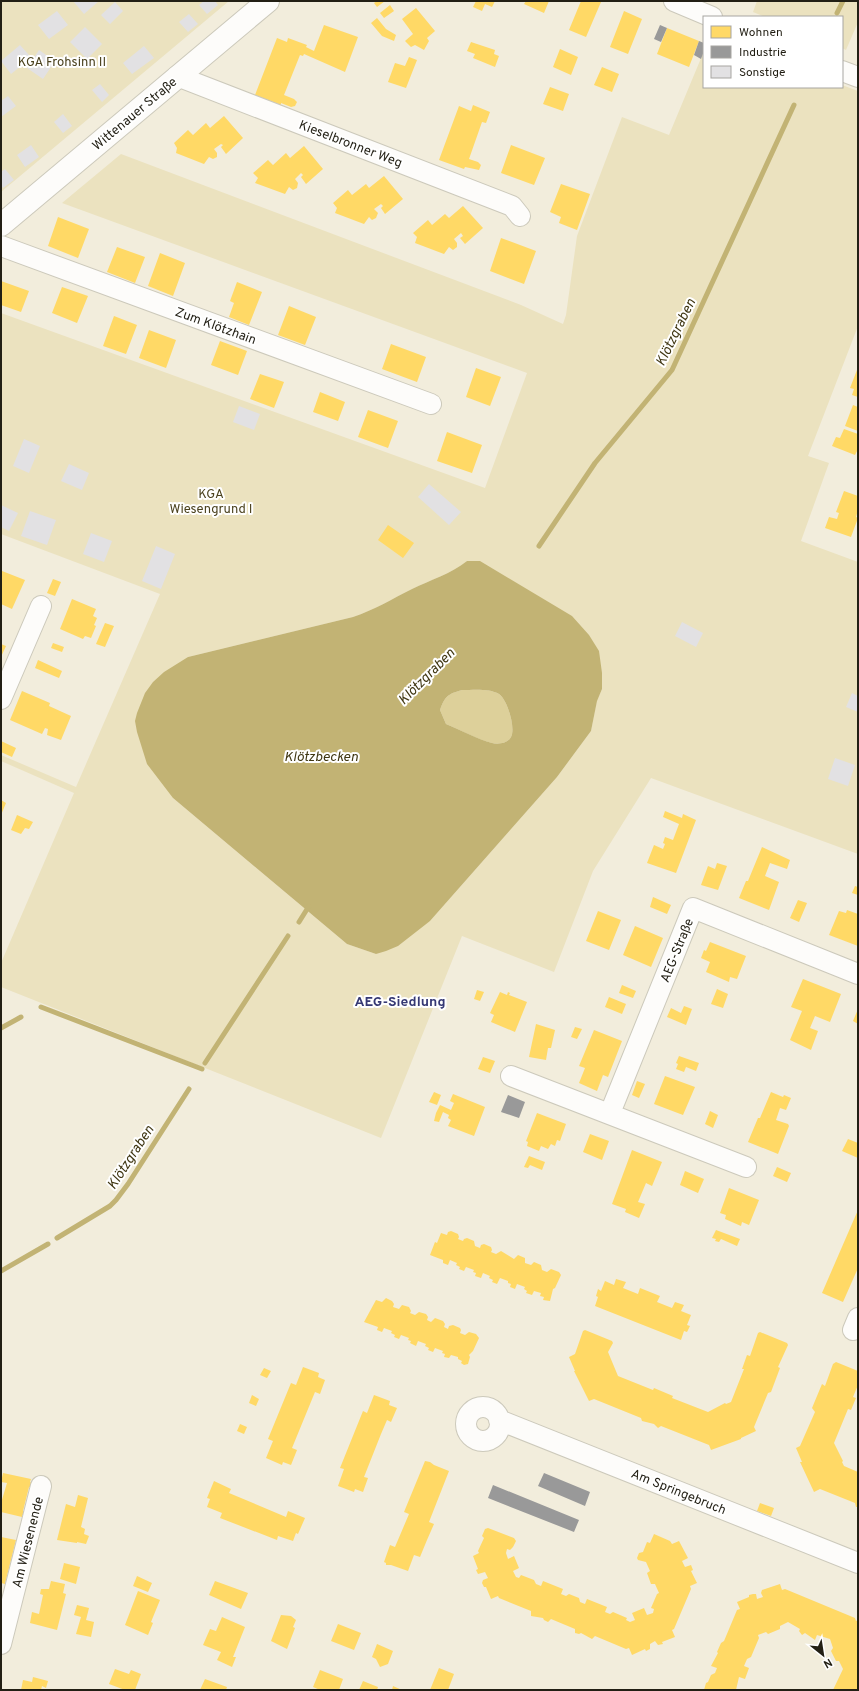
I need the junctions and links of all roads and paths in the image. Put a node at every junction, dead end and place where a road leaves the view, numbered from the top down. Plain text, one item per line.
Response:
1 (268, 1) edge
2 (674, 1) edge
3 (710, 16) edge
4 (843, 71) edge
5 (177, 76) junction
6 (858, 77) edge
7 (520, 216) dead end
8 (1, 225) edge
9 (1, 246) edge
10 (430, 404) dead end
11 (41, 606) dead end
12 (1, 700) edge
13 (858, 974) edge
14 (511, 1076) dead end
15 (610, 1113) junction
16 (746, 1167) dead end
17 (499, 1420) dead end
18 (41, 1486) dead end
19 (858, 1563) edge
20 (1, 1644) edge

1 - 5 street, Wittenauer Straße
2 - 3 street
4 - 6 street
5 - 7 street, Kieselbronner Weg
5 - 8 street, Wittenauer Straße
9 - 10 street, Zum Klötzhain
11 - 12 street
13 - 15 street, AEG-Straße
14 - 15 street
15 - 16 street
17 - 19 street, Am Springebruch
18 - 20 street, Am Wiesenende

